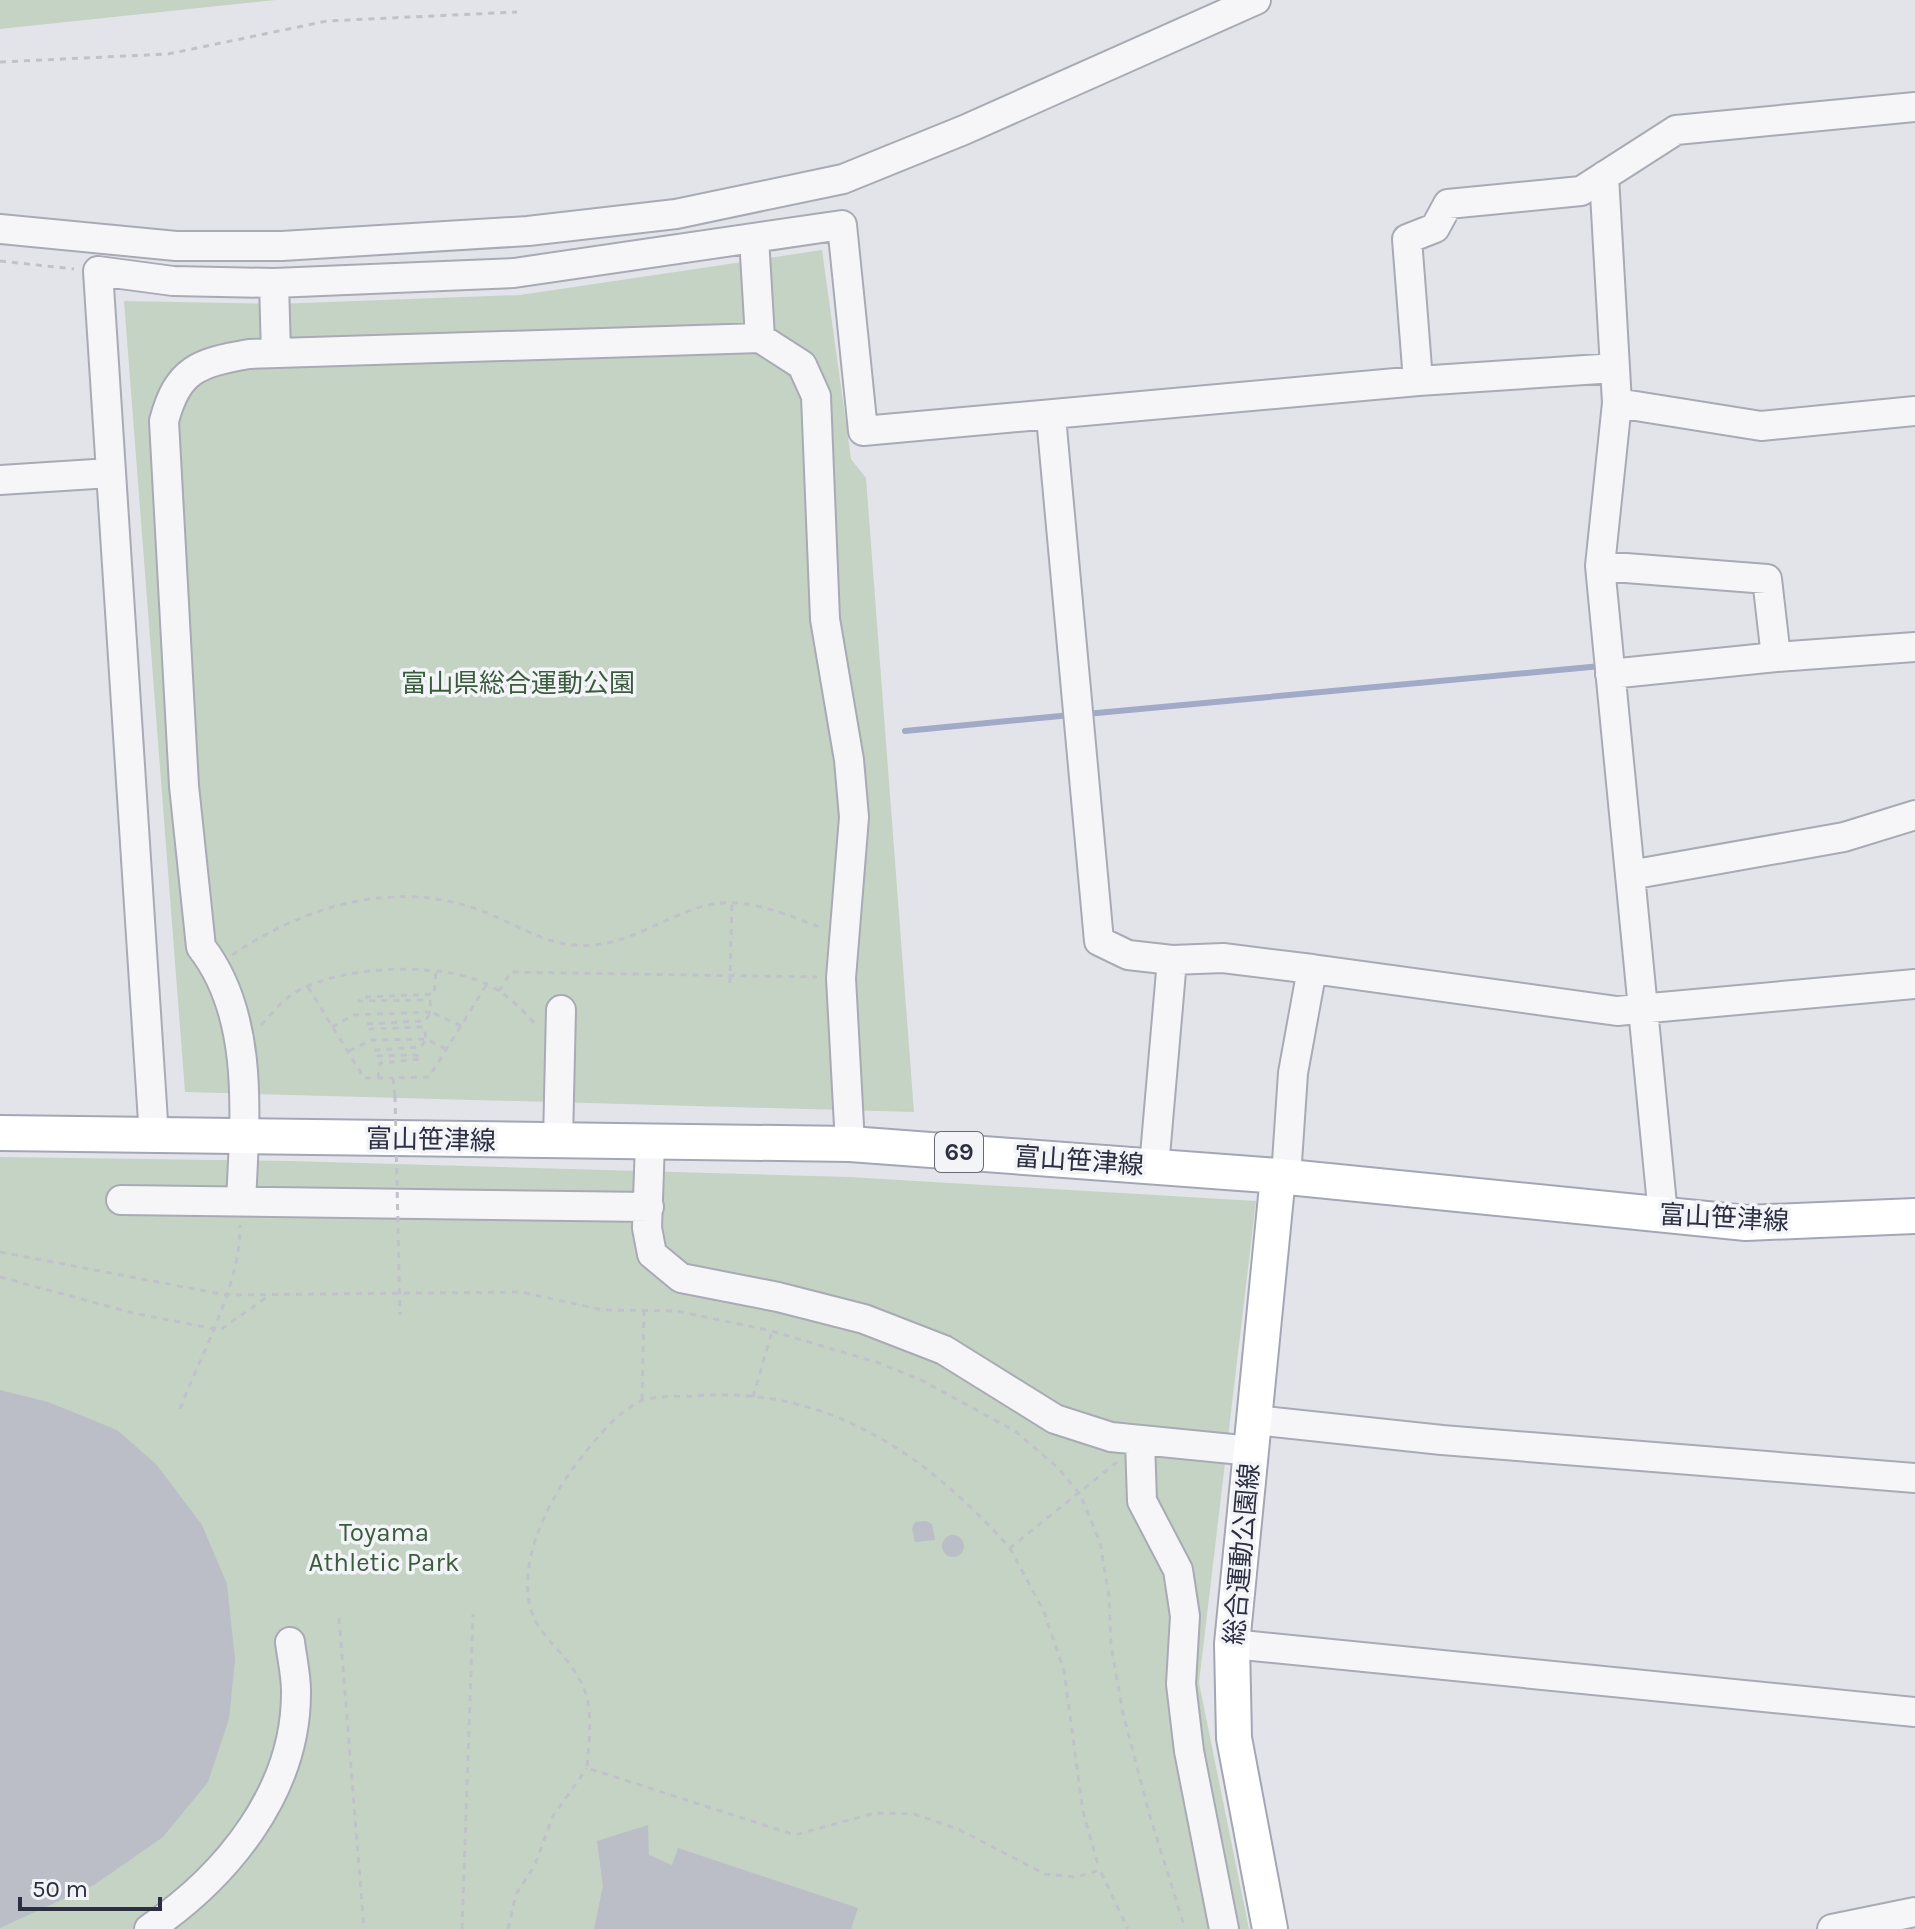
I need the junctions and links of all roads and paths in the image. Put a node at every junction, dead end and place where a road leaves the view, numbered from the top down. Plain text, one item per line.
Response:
1 (1256, 0) edge
2 (517, 12) dead end
3 (0, 62) edge
4 (1915, 107) edge
5 (1604, 176) junction
6 (0, 229) edge
7 (754, 238) junction
8 (0, 261) edge
9 (98, 271) junction
10 (274, 283) junction
11 (760, 338) junction
12 (276, 353) junction
13 (1615, 368) junction
14 (1418, 381) junction
15 (1617, 403) junction
16 (1915, 411) edge
17 (1051, 417) junction
18 (110, 473) junction
19 (0, 480) edge
20 (1600, 566) junction
21 (1915, 647) edge
22 (1776, 652) junction
23 (1610, 668) junction
24 (1915, 815) edge
25 (1630, 875) junction
26 (732, 903) junction
27 (843, 934) junction
28 (1172, 960) junction
29 (216, 966) junction
30 (1312, 969) junction
31 (436, 972) junction
32 (730, 976) junction
33 (841, 978) junction
34 (730, 983) dead end
35 (487, 984) junction
36 (1915, 984) edge
37 (308, 987) junction
38 (499, 992) junction
39 (561, 1010) dead end
40 (1643, 1010) junction
41 (431, 1012) junction
42 (461, 1026) junction
43 (332, 1027) junction
44 (426, 1039) junction
45 (239, 1046) junction
46 (446, 1049) junction
47 (560, 1050) junction
48 (348, 1052) junction
49 (378, 1078) junction
50 (393, 1078) junction
51 (0, 1133) edge
52 (154, 1137) junction
53 (243, 1137) junction
54 (558, 1141) junction
55 (650, 1142) junction
56 (850, 1144) junction
57 (1154, 1167) junction
58 (1282, 1176) junction
59 (121, 1200) dead end
60 (241, 1201) junction
61 (649, 1207) junction
62 (1663, 1215) junction
63 (1915, 1216) edge
64 (0, 1252) edge
65 (0, 1277) edge
66 (226, 1295) junction
67 (267, 1297) junction
68 (644, 1310) junction
69 (400, 1315) dead end
70 (211, 1328) junction
71 (772, 1331) junction
72 (753, 1397) junction
73 (642, 1400) junction
74 (180, 1409) dead end
75 (1253, 1436) junction
76 (1133, 1447) junction
77 (1915, 1478) edge
78 (1080, 1494) junction
79 (1010, 1548) junction
80 (473, 1614) dead end
81 (339, 1618) dead end
82 (290, 1642) dead end
83 (1232, 1644) junction
84 (1915, 1712) edge
85 (587, 1768) junction
86 (1100, 1870) junction
87 (1915, 1912) edge
88 (149, 1929) edge
89 (364, 1929) edge
90 (462, 1929) edge
91 (508, 1929) edge
92 (1128, 1929) edge
93 (1185, 1929) edge
94 (1224, 1929) edge
95 (1270, 1929) edge
96 (1832, 1929) edge

1 - 6 street
2 - 3 path
4 - 5 street
5 - 13 street
5 - 14 street
7 - 10 street
7 - 11 street
7 - 17 street
8 - 9 path
9 - 10 street
9 - 18 street
10 - 12 street
11 - 12 street
11 - 27 street
12 - 29 street
13 - 14 street
13 - 15 street
14 - 17 street
15 - 16 street
15 - 20 street
17 - 28 street
18 - 19 street
18 - 52 street
20 - 22 street
20 - 23 street
21 - 22 street
22 - 23 street
23 - 25 street
24 - 25 street
25 - 40 street
26 - 27 path
26 - 29 path
26 - 32 path
27 - 33 street
28 - 30 street
28 - 57 street
29 - 45 street
30 - 40 street
30 - 58 street
31 - 35 path
31 - 37 path
31 - 41 path
32 - 33 path
32 - 34 path
32 - 38 path
33 - 56 street
35 - 38 path
35 - 42 path
36 - 40 street
37 - 43 path
37 - 45 path
38 - 47 path
39 - 47 street
40 - 62 street
41 - 42 path
41 - 43 path
41 - 44 path
42 - 46 path
43 - 48 path
44 - 46 path
44 - 48 path
44 - 49 path
45 - 53 street
46 - 50 path
47 - 54 street
48 - 49 path
49 - 50 path
50 - 69 path, bridge
51 - 52 main road, 富山笹津線 / 69
52 - 53 main road, 富山笹津線 / 69
53 - 54 main road, 富山笹津線 / 69
53 - 60 street
54 - 55 main road, 富山笹津線 / 69
55 - 56 main road, 富山笹津線 / 69
55 - 61 street
56 - 57 main road, 富山笹津線 / 69
57 - 58 main road, 富山笹津線 / 69
58 - 62 main road, 富山笹津線 / 69
58 - 75 main road, 総合運動公園線
59 - 60 street
60 - 61 street
60 - 66 path
61 - 76 street
62 - 63 main road, 富山笹津線 / 69
64 - 66 path
65 - 70 path
66 - 67 path
66 - 70 path
67 - 68 path
67 - 70 path
68 - 71 path
68 - 73 path
70 - 74 path
71 - 72 path
71 - 78 path
72 - 73 path
72 - 79 path
73 - 85 path
75 - 76 street
75 - 77 street
75 - 83 main road, 総合運動公園線
76 - 78 path
76 - 94 street
78 - 79 path
78 - 93 path
79 - 86 path
80 - 90 path
81 - 89 path
82 - 88 street
83 - 84 street
83 - 95 main road, 総合運動公園線
85 - 86 path
85 - 91 path
86 - 92 path
87 - 96 street

